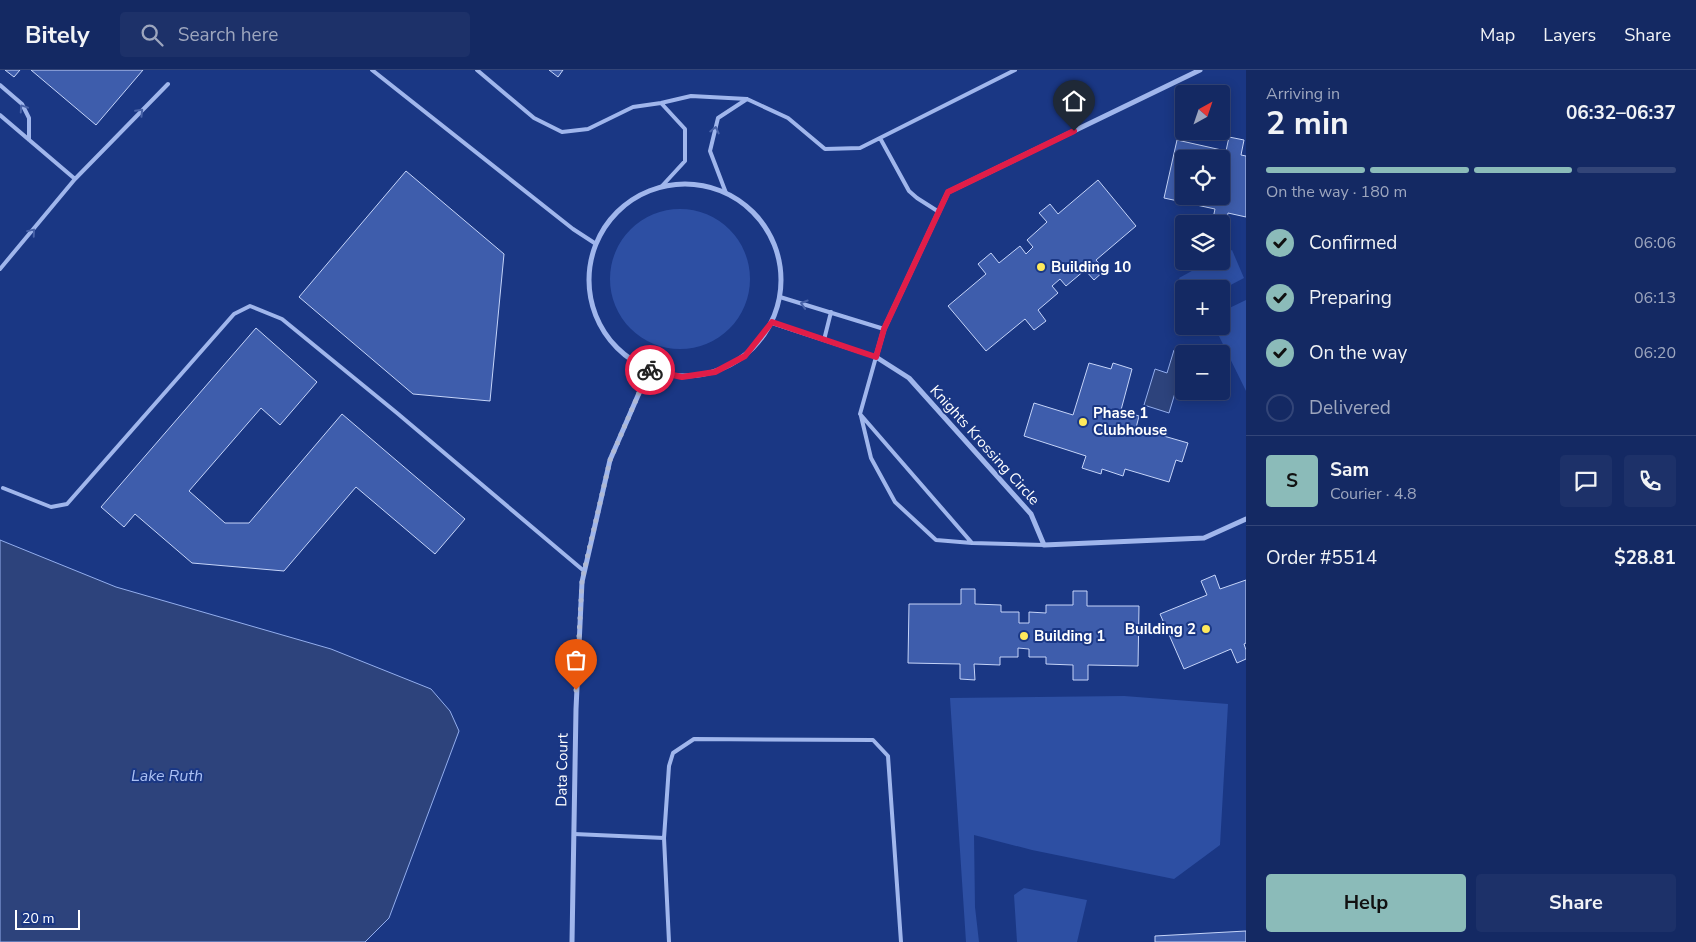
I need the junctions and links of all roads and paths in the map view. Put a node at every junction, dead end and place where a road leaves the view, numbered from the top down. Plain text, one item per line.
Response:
1 (372, 70) edge
2 (477, 70) edge
3 (1015, 70) edge
4 (1200, 70) edge
5 (168, 84) dead end
6 (0, 85) edge
7 (747, 99) junction
8 (661, 104) junction
9 (0, 115) edge
10 (880, 138) junction
11 (29, 140) junction
12 (75, 179) junction
13 (662, 186) junction
14 (726, 193) junction
15 (939, 212) junction
16 (596, 244) junction
17 (0, 269) edge
18 (780, 297) junction
19 (831, 312) junction
20 (772, 322) junction
21 (884, 329) junction
22 (824, 340) junction
23 (876, 357) junction
24 (649, 370) junction
25 (860, 414) junction
26 (4, 488) dead end
27 (1246, 519) edge
28 (972, 543) junction
29 (1044, 544) junction
30 (584, 571) junction
31 (574, 834) junction
32 (664, 838) junction
33 (572, 942) edge
34 (669, 942) edge
35 (901, 942) edge

1 - 16 lane
2 - 8 lane
3 - 10 lane
4 - 15 street
12 -> 5 lane
11 -> 6 lane
7 - 8 lane
7 - 10 lane
14 -> 7 lane
8 - 13 lane
9 - 11 lane
10 - 15 lane
11 - 12 lane
17 -> 12 lane
13 - 14 street
13 - 16 street
14 - 18 street
15 - 21 street
16 - 24 street
19 -> 18 lane
18 - 20 street
19 - 21 lane
19 - 22 lane
20 - 22 lane, Knights Krossing Circle
20 - 24 street
21 - 23 street
22 - 23 lane, Knights Krossing Circle
23 - 25 lane
23 - 29 street, Knights Krossing Circle
24 - 30 street, Data Court
25 - 28 lane
25 - 28 lane
26 - 30 lane
27 - 29 street
28 - 29 lane
30 - 31 street, Data Court
31 - 32 lane
31 - 33 street, Data Court
32 - 34 lane
32 - 35 lane

